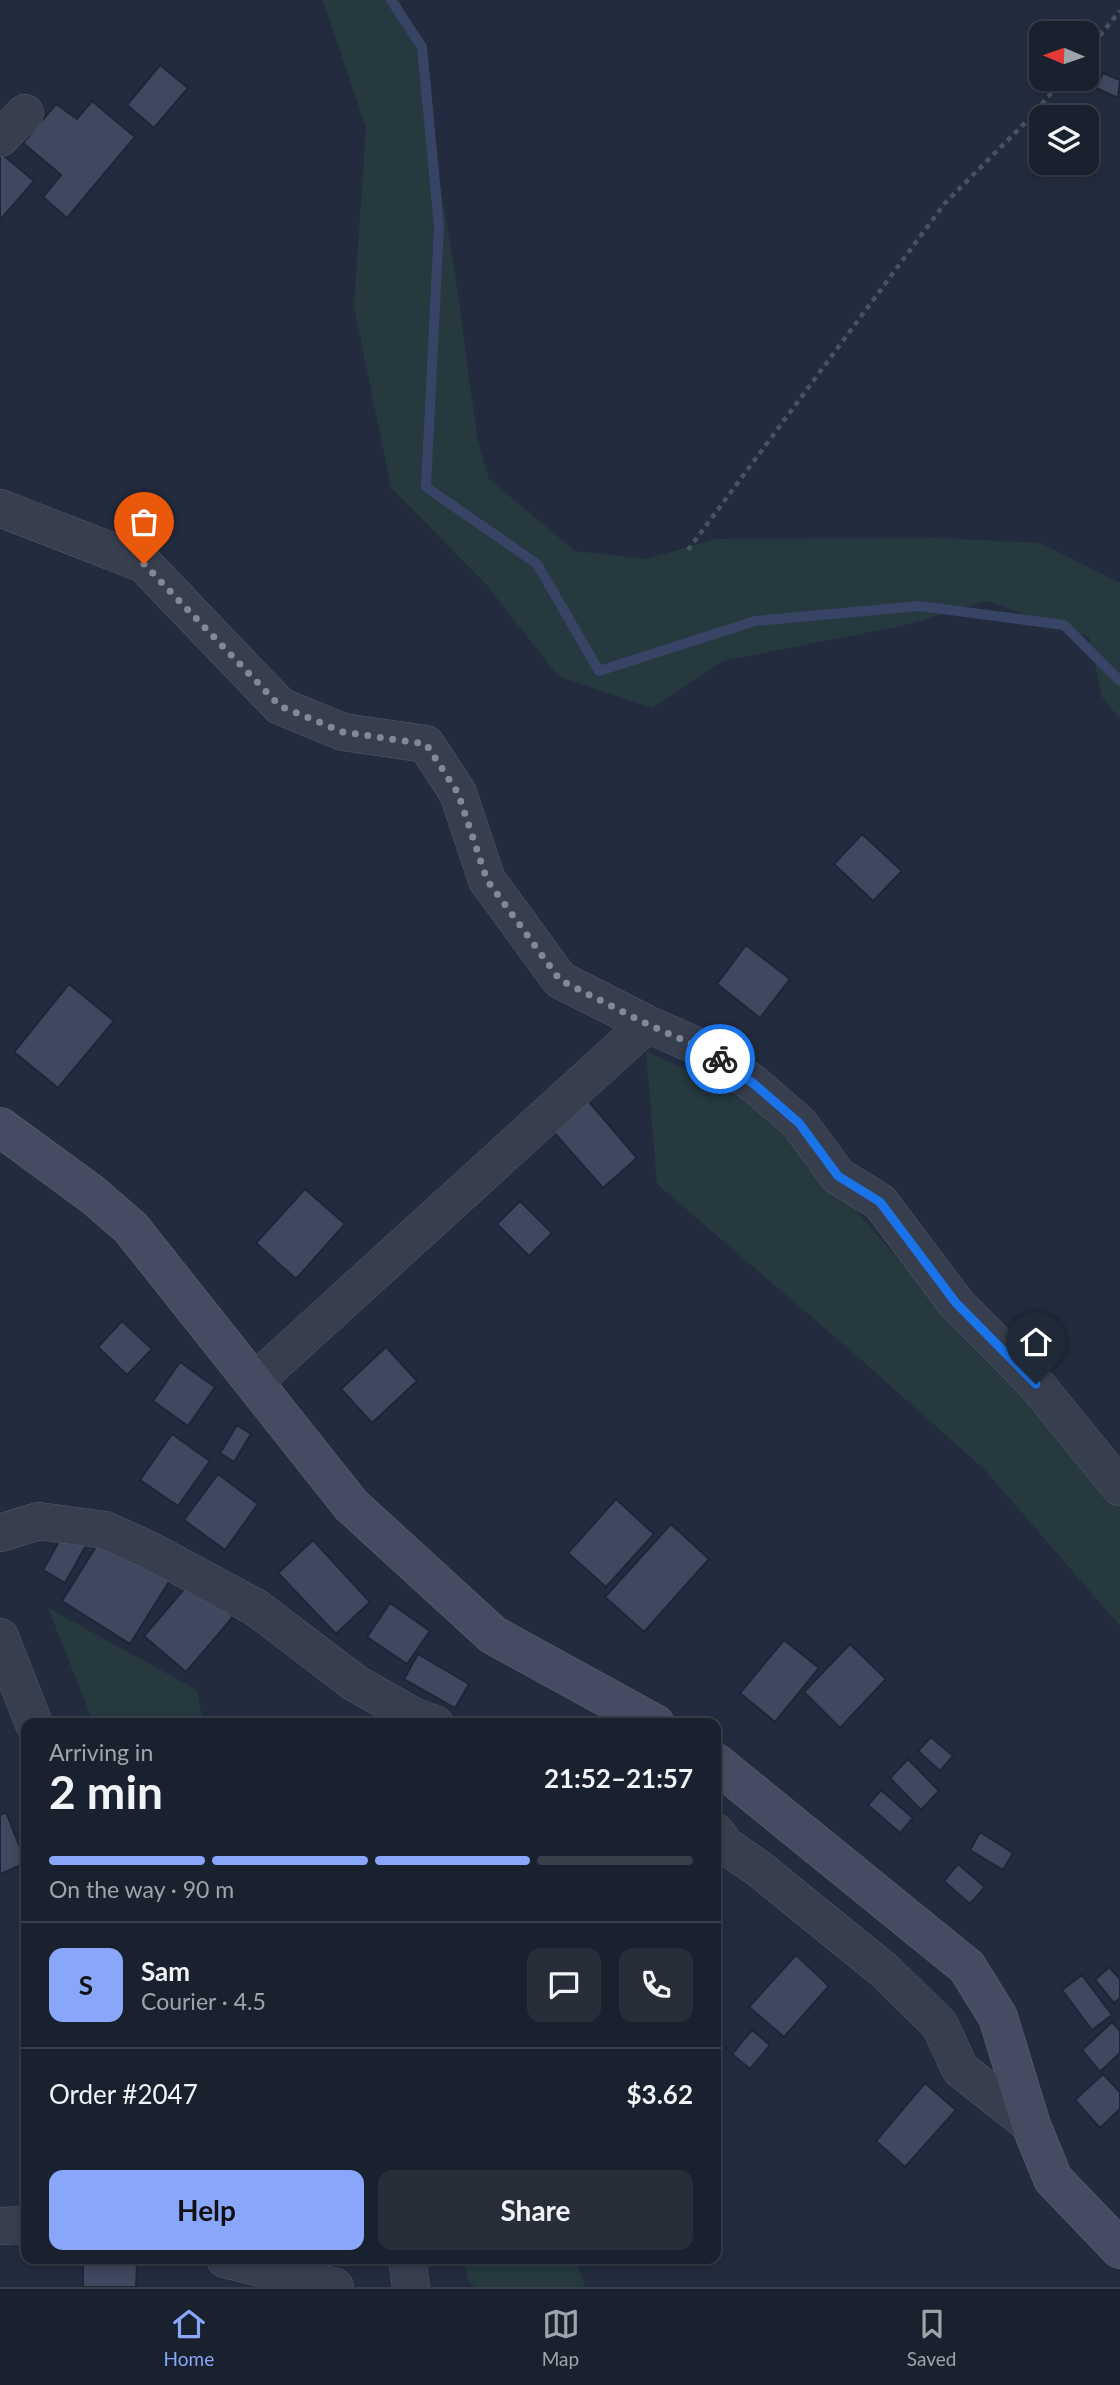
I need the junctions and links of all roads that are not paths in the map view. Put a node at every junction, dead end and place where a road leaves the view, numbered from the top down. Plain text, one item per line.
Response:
1 (25, 113) dead end
2 (0, 138) edge
3 (0, 508) edge
4 (647, 1024) junction
5 (0, 1127) edge
6 (253, 1383) junction
7 (1120, 1487) edge
8 (0, 1533) edge
9 (0, 1637) edge
10 (32, 1718) edge
11 (418, 1718) edge
12 (644, 1718) edge
13 (721, 1767) edge
14 (721, 1839) edge
15 (1031, 2125) junction
16 (21, 2225) edge
17 (0, 2226) edge
18 (1120, 2249) edge
19 (245, 2264) edge
20 (408, 2264) edge
21 (335, 2287) edge
22 (411, 2287) edge

1 - 2 street
3 - 4 street
4 - 6 street
4 - 7 street
5 - 6 street
6 - 12 street
8 - 11 street
9 - 10 street
13 - 15 street
14 - 15 street
15 - 18 street
16 - 17 street
19 - 21 street
20 - 22 street

